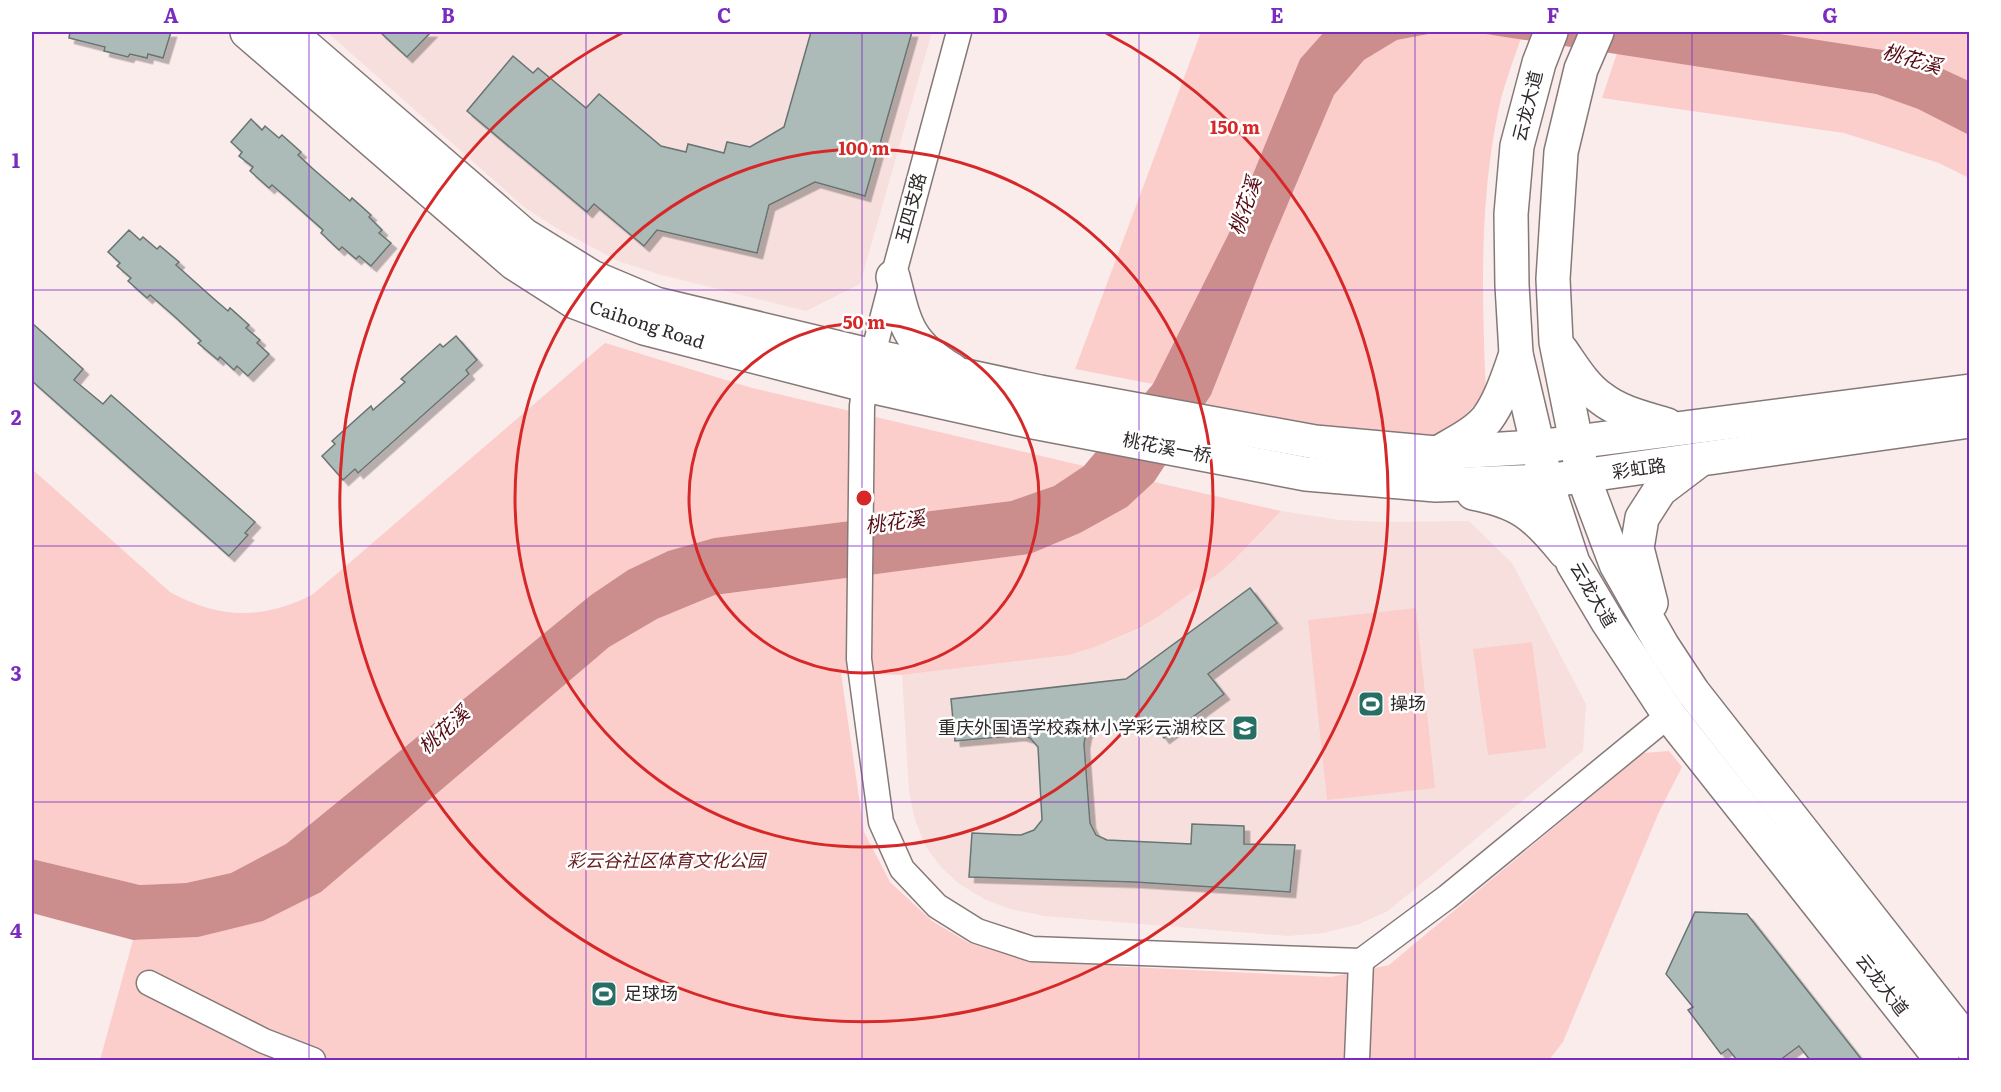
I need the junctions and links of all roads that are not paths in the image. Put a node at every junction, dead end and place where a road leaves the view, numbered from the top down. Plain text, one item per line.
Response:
1 (247, 32) edge
2 (289, 32) edge
3 (959, 32) edge
4 (1551, 32) edge
5 (1597, 32) edge
6 (893, 277) junction
7 (1556, 342) junction
8 (1516, 354) junction
9 (961, 375) junction
10 (867, 382) junction
11 (1970, 391) edge
12 (1034, 407) junction
13 (1970, 420) edge
14 (1675, 428) junction
15 (1576, 441) junction
16 (1315, 442) joint
17 (1537, 447) junction
18 (1698, 461) junction
19 (1436, 469) junction
20 (1306, 474) joint
21 (1583, 476) junction
22 (1546, 482) junction
23 (1573, 563) junction
24 (1662, 645) junction
25 (1669, 715) junction
26 (1361, 962) junction
27 (149, 983) dead end
28 (1970, 1044) edge
29 (313, 1060) edge
30 (1357, 1060) edge
31 (1942, 1060) edge

1 - 10 main road, Caihong Road
2 - 10 main road, Caihong Road
3 - 6 street, 五四支路
4 - 8 main road, 云龙大道
5 - 7 main road, 云龙大道
6 - 9 main road
6 - 10 street, 五四支路
7 - 14 main road
7 - 15 main road, 云龙大道
8 - 17 main road, 云龙大道
8 - 19 main road
9 - 10 main road, Caihong Road
9 - 12 main road, Caihong Road
10 - 12 main road, Caihong Road
10 - 26 street, 五四支路
11 - 14 main road, 彩虹路
12 - 16 main road, 桃花溪一桥
12 - 20 main road, 桃花溪一桥
13 - 18 main road, 彩虹路
14 - 15 main road, 彩虹路
15 - 17 main road, 彩虹路
15 - 21 main road, 云龙大道
16 - 19 main road, 彩虹路
17 - 19 main road, 彩虹路
17 - 22 main road, 云龙大道
18 - 21 main road, 彩虹路
18 - 24 main road
19 - 20 main road, 彩虹路
19 - 22 main road, 彩虹路
19 - 23 main road
21 - 22 main road, 彩虹路
21 - 24 main road, 云龙大道
22 - 23 main road, 云龙大道
23 - 25 main road, 云龙大道
24 - 28 main road, 云龙大道
25 - 26 street
25 - 31 main road, 云龙大道
26 - 30 street
27 - 29 street

